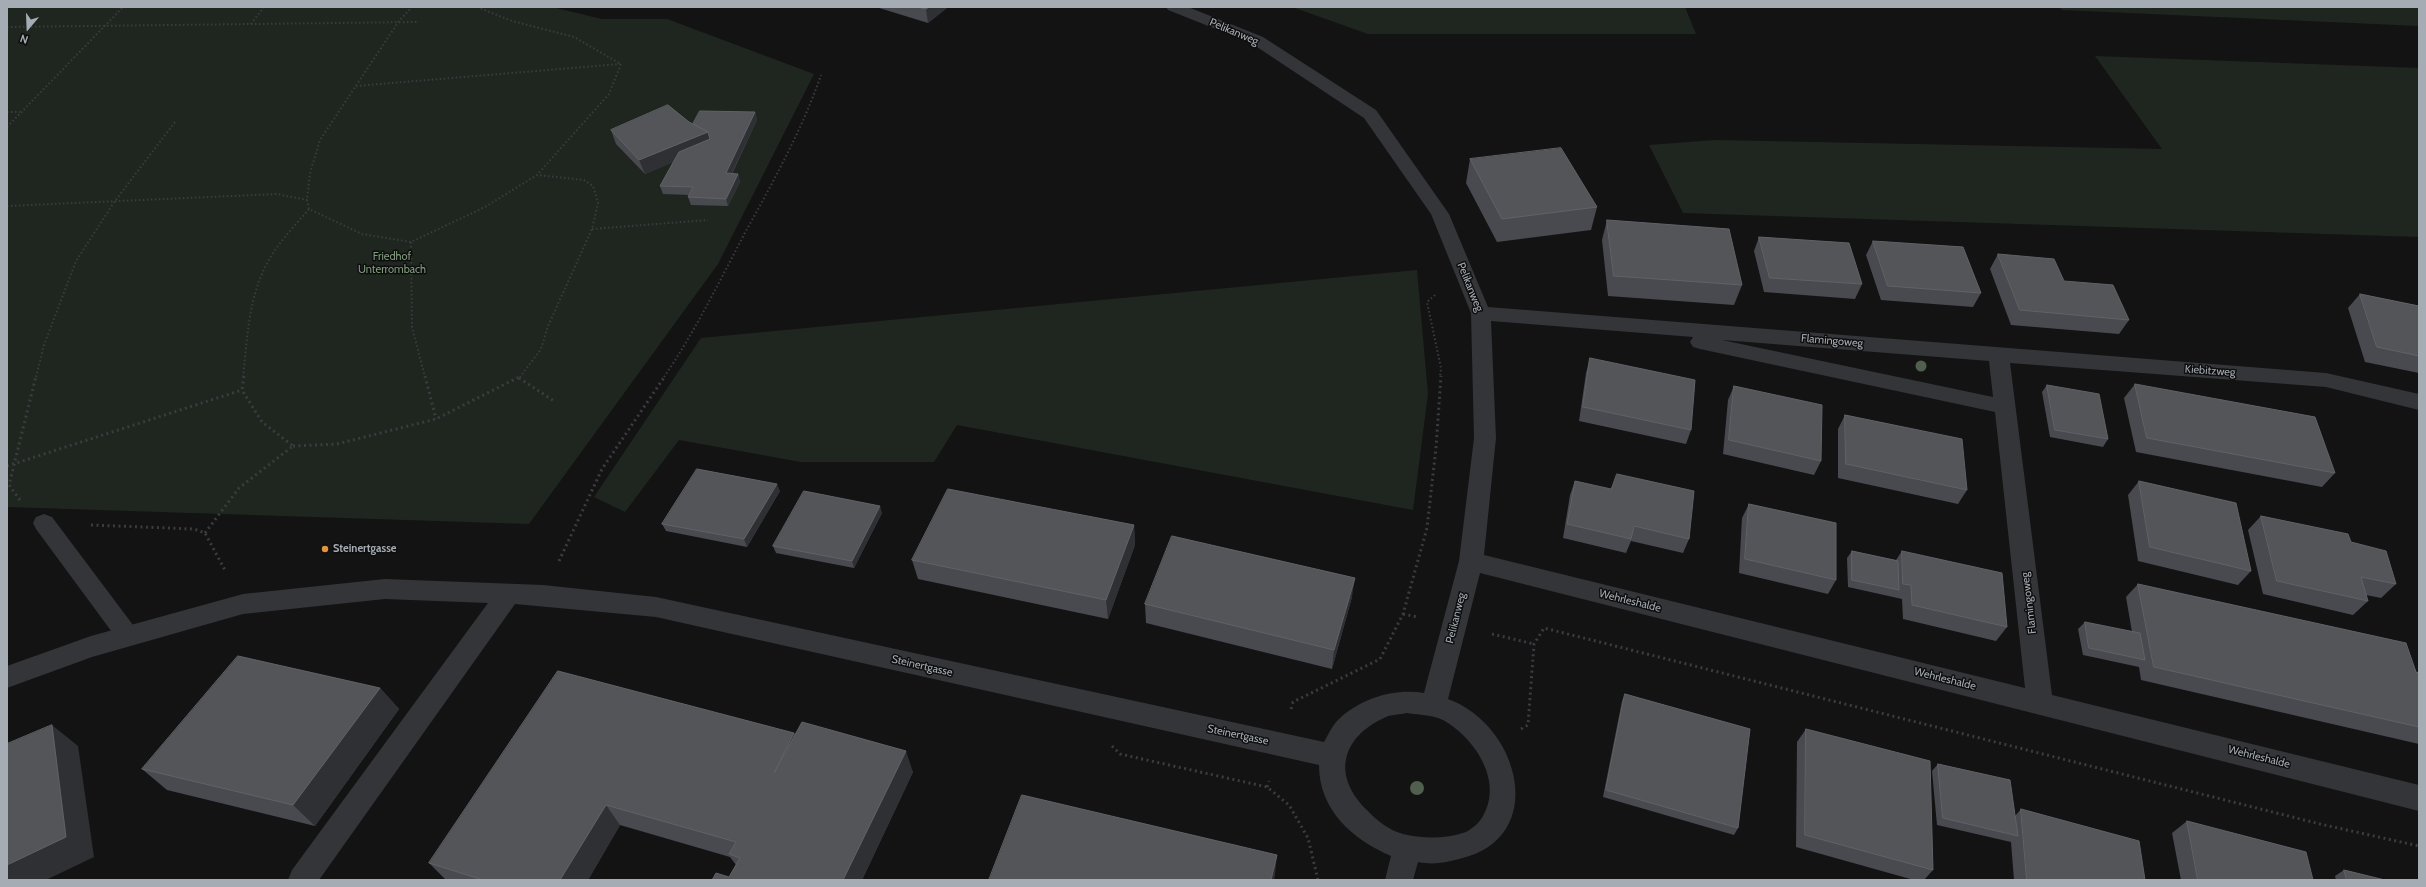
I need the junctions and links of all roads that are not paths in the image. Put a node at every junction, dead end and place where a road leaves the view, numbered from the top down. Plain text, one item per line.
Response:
1 (1174, 7) edge
2 (1481, 313) junction
3 (1611, 324) junction
4 (1999, 355) junction
5 (2419, 402) edge
6 (2006, 407) junction
7 (44, 523) road end
8 (1470, 561) junction
9 (508, 594) junction
10 (128, 636) junction
11 (7, 677) edge
12 (2040, 703) junction
13 (1434, 705) junction
14 (1332, 756) junction
15 (2419, 798) edge
16 (1402, 868) edge
17 (302, 880) edge

1 - 2 street, Pelikanweg
2 - 3 street, Flamingoweg
2 - 8 street, Pelikanweg
3 - 4 street, Flamingoweg
3 - 6 street, Flamingoweg
4 - 5 street, Kiebitzweg
4 - 6 street, Flamingoweg
6 - 12 street, Flamingoweg
7 - 10 lane
8 - 12 street, Wehrleshalde
8 - 13 street, Pelikanweg
9 - 10 street, Steinertgasse
9 - 14 street, Steinertgasse
9 - 17 street
10 - 11 street, Steinertgasse
12 - 15 street, Wehrleshalde
13 - 14 street
13 - 16 street
14 - 16 street

